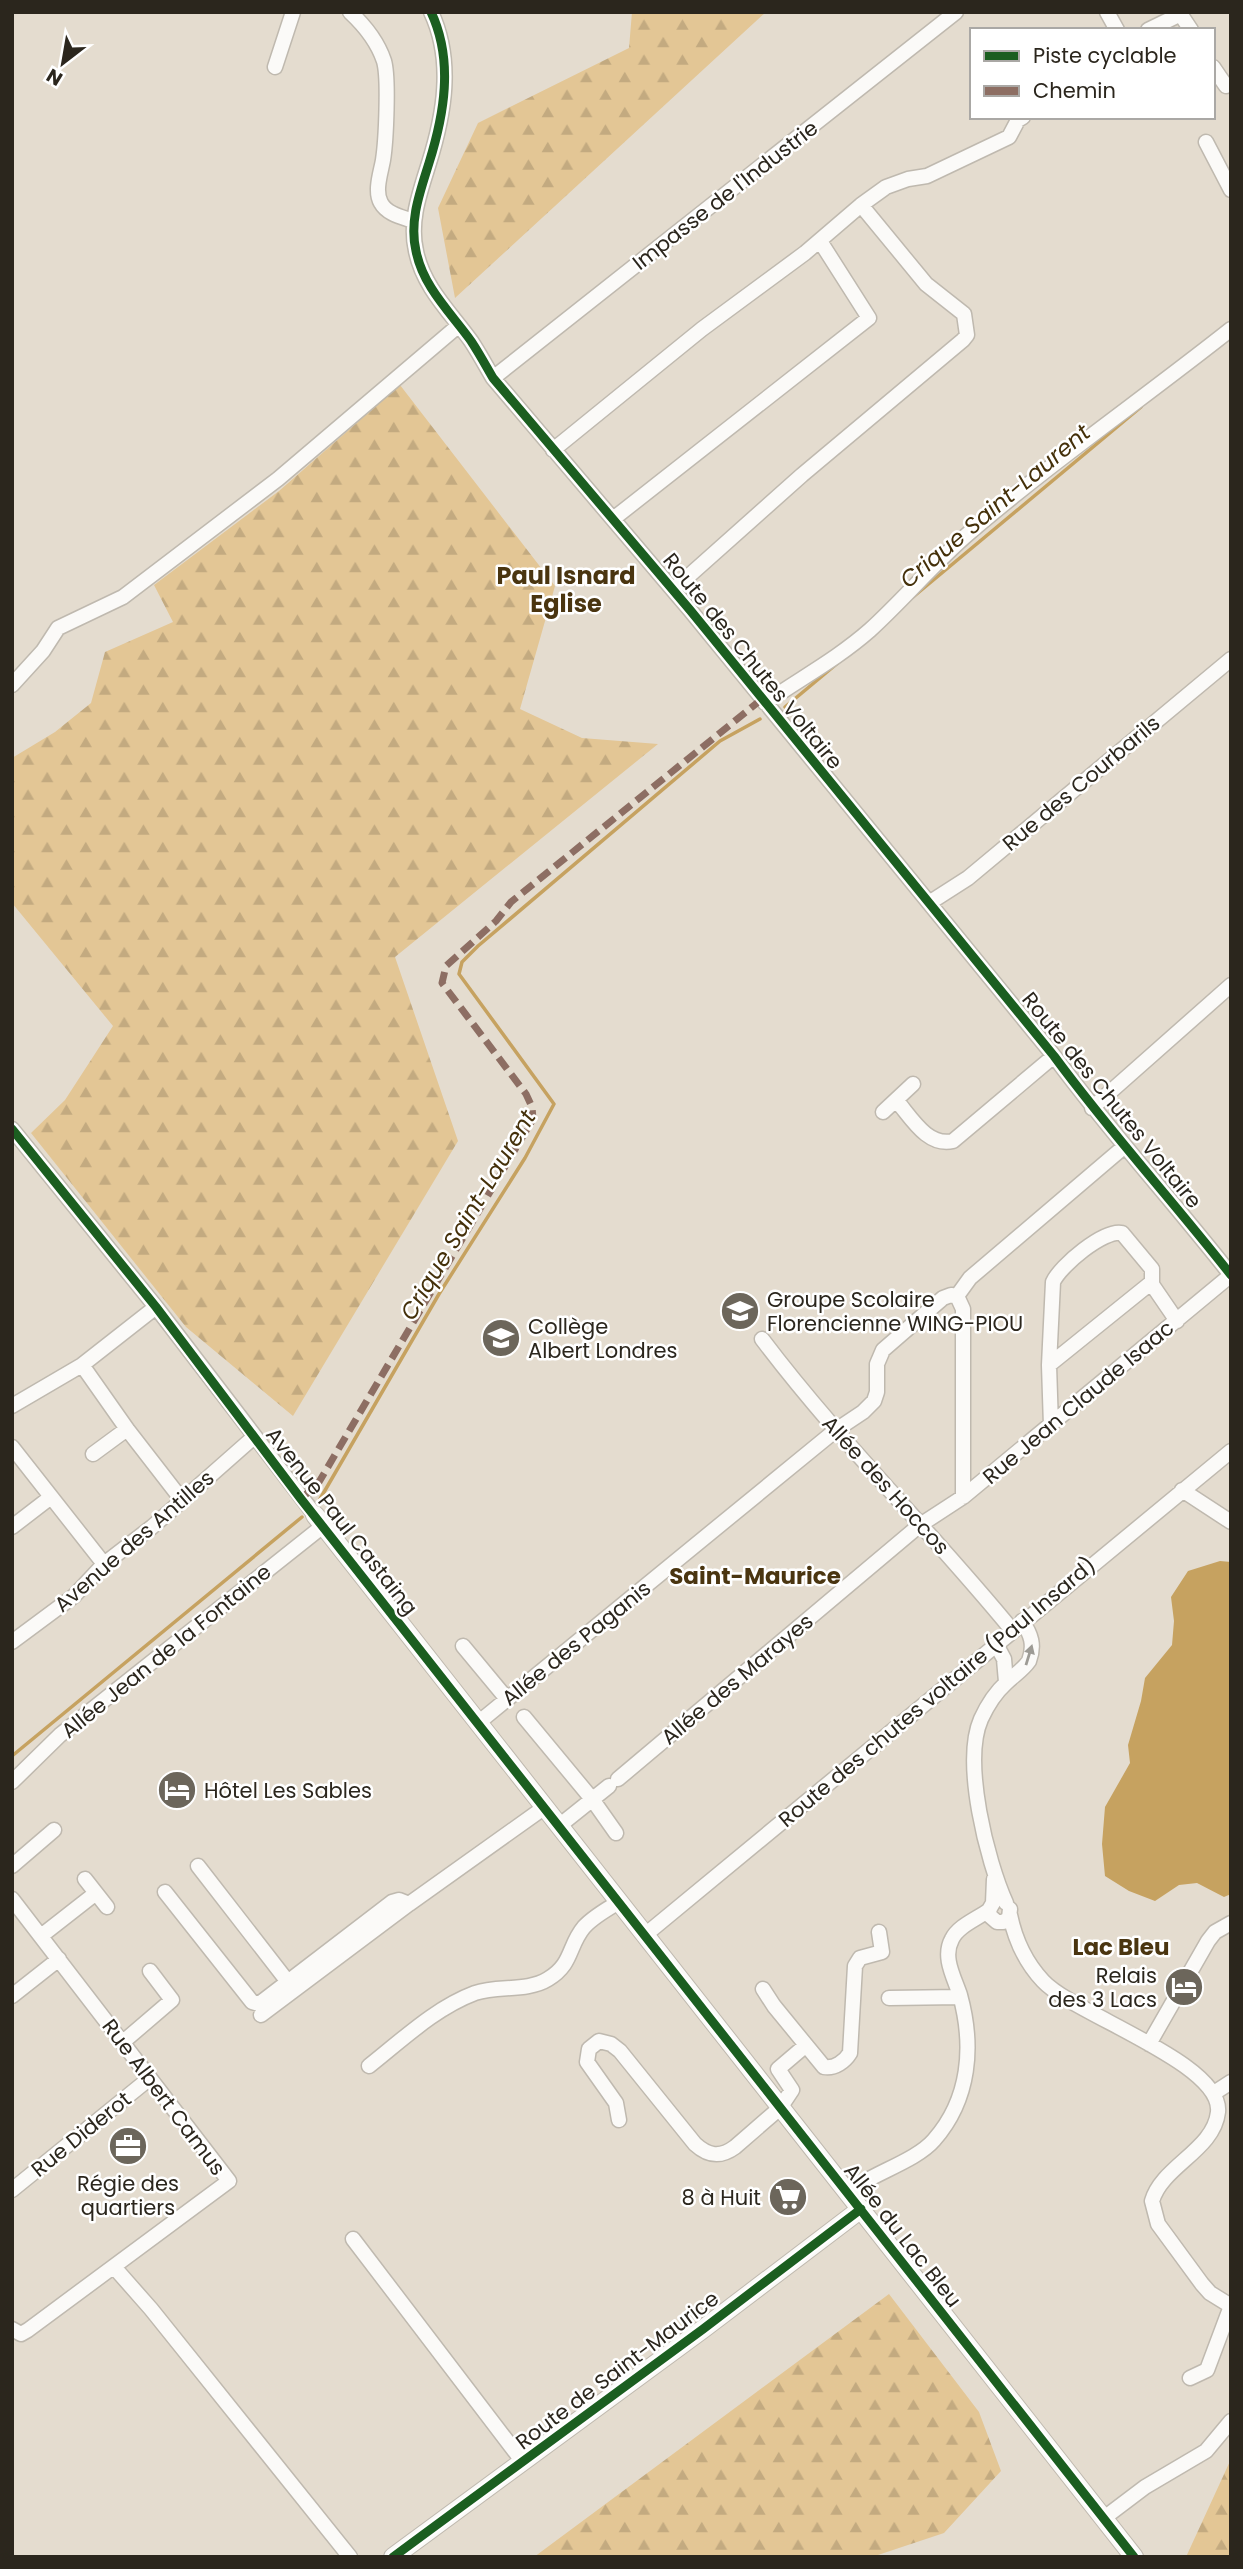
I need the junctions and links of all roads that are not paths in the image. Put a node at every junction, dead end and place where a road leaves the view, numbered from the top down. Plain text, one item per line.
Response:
1 (293, 12) edge
2 (350, 12) edge
3 (431, 12) edge
4 (956, 12) edge
5 (1107, 12) edge
6 (1180, 13) edge
7 (1116, 28) edge
8 (1152, 28) edge
9 (1190, 28) edge
10 (275, 67) dead end
11 (1215, 70) edge
12 (1226, 86) dead end
13 (1020, 119) edge
14 (1206, 142) dead end
15 (1231, 190) edge
16 (861, 205) junction
17 (413, 221) junction
18 (820, 241) junction
19 (458, 326) junction
20 (1231, 330) edge
21 (493, 378) junction
22 (554, 450) junction
23 (613, 519) junction
24 (673, 590) junction
25 (1231, 659) edge
26 (12, 685) edge
27 (765, 703) junction
28 (929, 903) junction
29 (1231, 985) edge
30 (1054, 1056) junction
31 (913, 1084) dead end
32 (896, 1100) junction
33 (1092, 1108) junction
34 (883, 1112) dead end
35 (12, 1129) edge
36 (1125, 1146) junction
37 (1231, 1275) edge
38 (1150, 1283) junction
39 (957, 1296) junction
40 (156, 1307) junction
41 (1177, 1321) junction
42 (762, 1339) dead end
43 (82, 1365) junction
44 (1049, 1365) junction
45 (12, 1406) edge
46 (1051, 1426) junction
47 (127, 1429) junction
48 (836, 1430) junction
49 (254, 1437) junction
50 (12, 1447) edge
51 (1231, 1451) edge
52 (93, 1454) dead end
53 (1182, 1490) junction
54 (51, 1496) junction
55 (962, 1497) junction
56 (182, 1500) junction
57 (319, 1521) junction
58 (1231, 1522) edge
59 (920, 1525) junction
60 (12, 1527) edge
61 (104, 1564) junction
62 (1017, 1625) junction
63 (12, 1642) edge
64 (996, 1644) junction
65 (463, 1646) dead end
66 (1006, 1682) junction
67 (508, 1699) junction
68 (524, 1717) dead end
69 (478, 1723) junction
70 (12, 1782) edge
71 (592, 1799) junction
72 (545, 1807) junction
73 (559, 1826) junction
74 (54, 1830) dead end
75 (616, 1833) dead end
76 (12, 1866) edge
77 (198, 1866) dead end
78 (85, 1879) dead end
79 (165, 1892) dead end
80 (96, 1893) junction
81 (12, 1899) edge
82 (619, 1902) junction
83 (410, 1904) junction
84 (107, 1907) dead end
85 (998, 1912) junction
86 (1231, 1923) edge
87 (879, 1932) dead end
88 (645, 1935) junction
89 (41, 1936) junction
90 (59, 1959) junction
91 (150, 1971) dead end
92 (288, 1982) junction
93 (763, 1989) dead end
94 (12, 1996) edge
95 (960, 1997) junction
96 (889, 1998) dead end
97 (261, 2015) dead end
98 (123, 2042) junction
99 (1149, 2044) junction
100 (806, 2046) junction
101 (369, 2066) dead end
102 (150, 2078) junction
103 (1231, 2082) edge
104 (1214, 2093) junction
105 (780, 2108) junction
106 (619, 2120) dead end
107 (12, 2190) edge
108 (848, 2192) junction
109 (861, 2209) junction
110 (353, 2239) dead end
111 (114, 2267) junction
112 (1231, 2306) edge
113 (12, 2329) edge
114 (1190, 2378) dead end
115 (1231, 2421) edge
116 (523, 2462) junction
117 (1104, 2518) junction
118 (350, 2557) edge
119 (393, 2557) edge
120 (1134, 2557) edge

1 - 10 street
2 - 17 street
3 - 17 street, Route des Chutes Voltaire
4 - 21 street, Impasse de l'Industrie
5 - 7 street
6 - 8 street
6 - 9 street
11 - 12 street
13 - 16 street
14 - 15 street
16 - 18 street
16 - 24 street
17 - 19 street, Route des Chutes Voltaire
18 - 22 street
18 - 23 street
19 - 21 street, Route des Chutes Voltaire
19 - 26 street
20 - 27 street
21 - 22 street, Route des Chutes Voltaire
22 - 23 street, Route des Chutes Voltaire
23 - 24 street, Route des Chutes Voltaire
24 - 27 street, Route des Chutes Voltaire
25 - 28 street, Rue des Courbarils
27 - 28 street, Route des Chutes Voltaire
28 - 30 street, Route des Chutes Voltaire
29 - 33 street
30 - 32 street
30 - 33 street, Route des Chutes Voltaire
31 - 32 street
32 - 34 street
33 - 36 street, Route des Chutes Voltaire
35 - 40 street, Avenue Paul Castaing
36 - 37 street, Route des Chutes Voltaire
36 - 39 street
37 - 41 street, Rue Jean Claude Isaac
38 - 41 street
38 - 44 street
38 - 44 street
39 - 48 street, Allée des Paganis
39 - 55 street
40 - 43 street
40 - 49 street, Avenue Paul Castaing
41 - 46 street, Rue Jean Claude Isaac
42 - 48 street, Allée des Hoccos
43 - 45 street
43 - 47 street
44 - 46 street
46 - 55 street, Rue Jean Claude Isaac
47 - 52 street
47 - 56 street
48 - 59 street, Allée des Hoccos
48 - 67 street, Allée des Paganis
49 - 56 street, Avenue des Antilles
49 - 57 street, Avenue Paul Castaing
50 - 54 street
51 - 53 street, Route des chutes voltaire (Paul Insard)
53 - 58 street
53 - 62 street, Route des chutes voltaire (Paul Insard)
54 - 60 street
54 - 61 street
55 - 59 street, Rue Jean Claude Isaac
56 - 61 street, Avenue des Antilles
57 - 69 street, Avenue Paul Castaing
57 - 70 street, Allée Jean de la Fontaine
59 - 62 street, Allée des Hoccos
59 - 71 street, Allée des Marayes
61 - 63 street, Avenue des Antilles
62 - 64 street, Route des chutes voltaire (Paul Insard)
66 -> 62 street
64 - 66 street
64 - 88 street, Route des chutes voltaire (Paul Insard)
65 - 67 street
66 - 85 street
67 - 69 street, Allée des Paganis
68 - 71 street
69 - 72 street, Avenue Paul Castaing
71 - 73 street, Allée des Marayes
71 - 75 street
72 - 73 street, Avenue Paul Castaing
72 - 83 street
73 - 82 street, Avenue Paul Castaing
74 - 76 street
77 - 92 street
78 - 80 street
79 - 92 street
80 - 84 street
80 - 89 street
81 - 89 street, Rue Albert Camus
82 - 88 street, Avenue Paul Castaing
82 - 101 street
83 - 92 street
83 - 97 street
85 - 95 street
85 - 99 street
86 - 99 street
87 - 100 street
88 - 105 street, Allée du Lac Bleu
89 - 90 street, Rue Albert Camus
90 - 94 street
90 - 98 street, Rue Albert Camus
91 - 98 street
93 - 100 street
95 - 96 street
95 - 108 street
98 - 102 street, Rue Albert Camus
99 - 104 street
100 - 105 street
102 - 107 street, Rue Diderot
102 - 111 street, Rue Albert Camus
103 - 104 street
104 - 112 street
105 - 106 street
105 - 108 street, Allée du Lac Bleu
108 - 109 street, Allée du Lac Bleu
109 - 116 street, Route de Saint-Maurice
109 - 117 street, Allée du Lac Bleu
110 - 116 street
111 - 113 street
111 - 118 street
112 - 114 street
115 - 117 street
116 - 119 street, Route de Saint-Maurice
117 - 120 street, Allée du Lac Bleu

